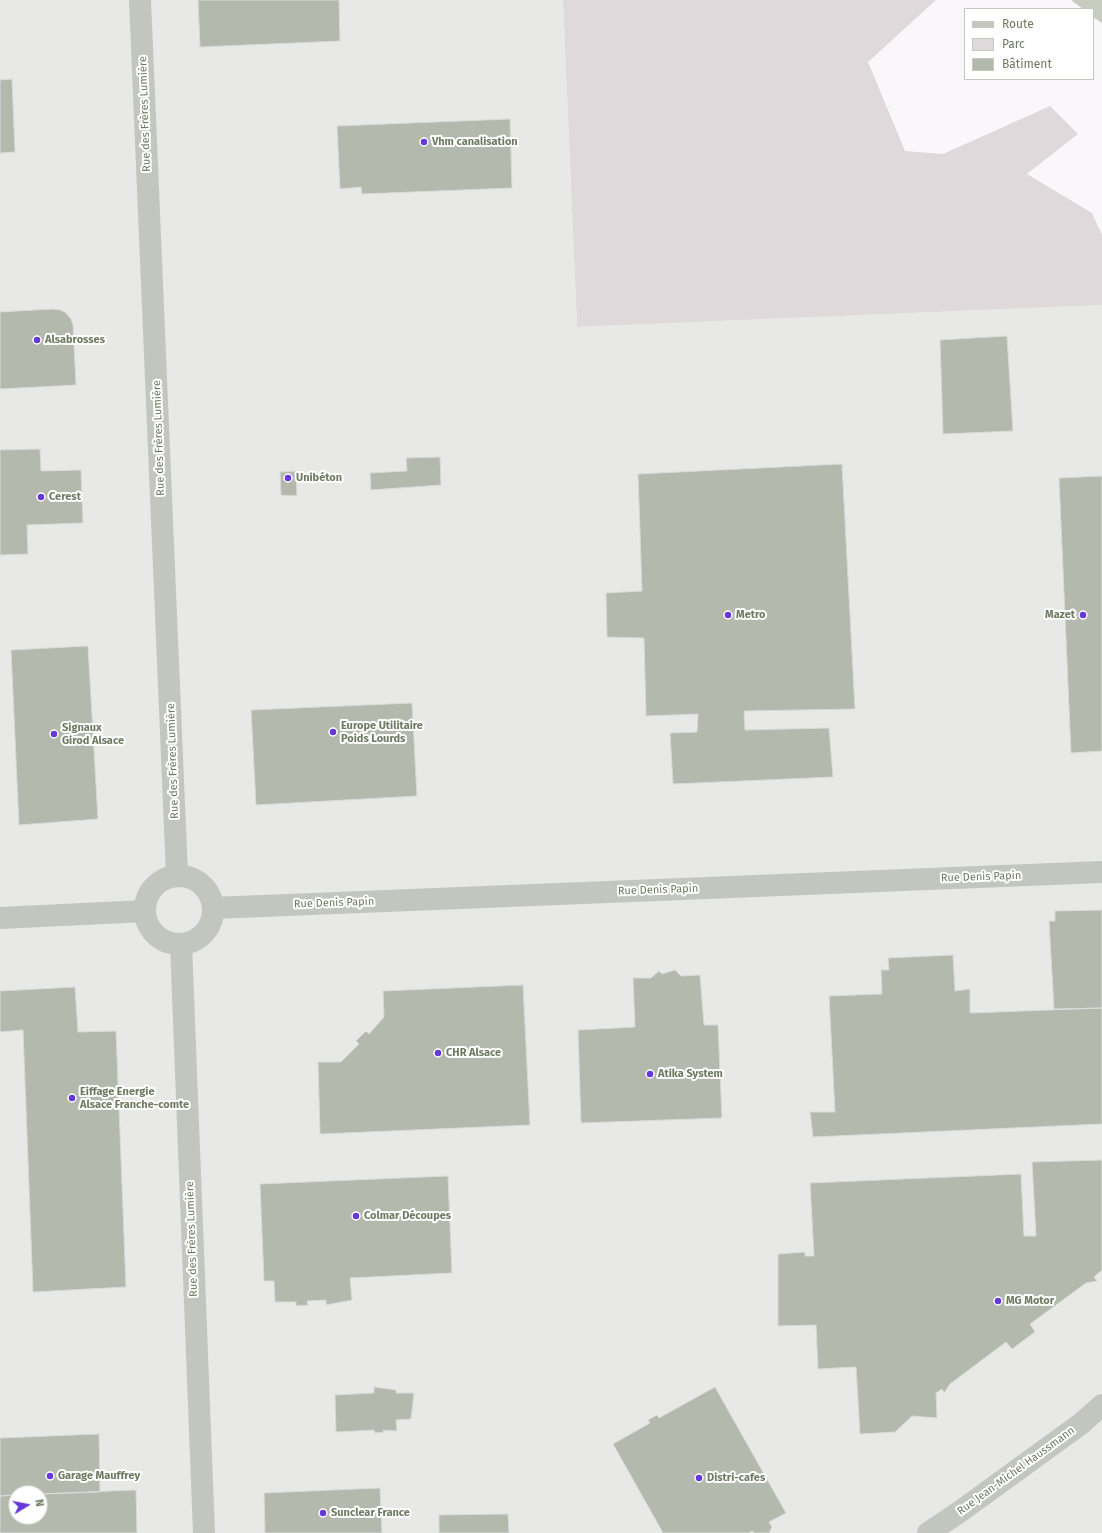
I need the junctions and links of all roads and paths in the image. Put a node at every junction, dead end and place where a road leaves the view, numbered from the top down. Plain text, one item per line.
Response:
1 (140, 0) edge
2 (1102, 872) edge
3 (178, 875) junction
4 (213, 908) junction
5 (145, 911) junction
6 (0, 918) edge
7 (180, 944) junction
8 (1102, 1405) edge
9 (204, 1533) edge
10 (928, 1533) edge

1 - 3 street, Rue des Frères Lumière
2 - 4 street, Rue Denis Papin
3 - 4 street
3 - 5 street
4 - 7 street
5 - 6 street
5 - 7 street
7 - 9 street, Rue des Frères Lumière
8 - 10 street, Rue Jean-Michel Haussmann

